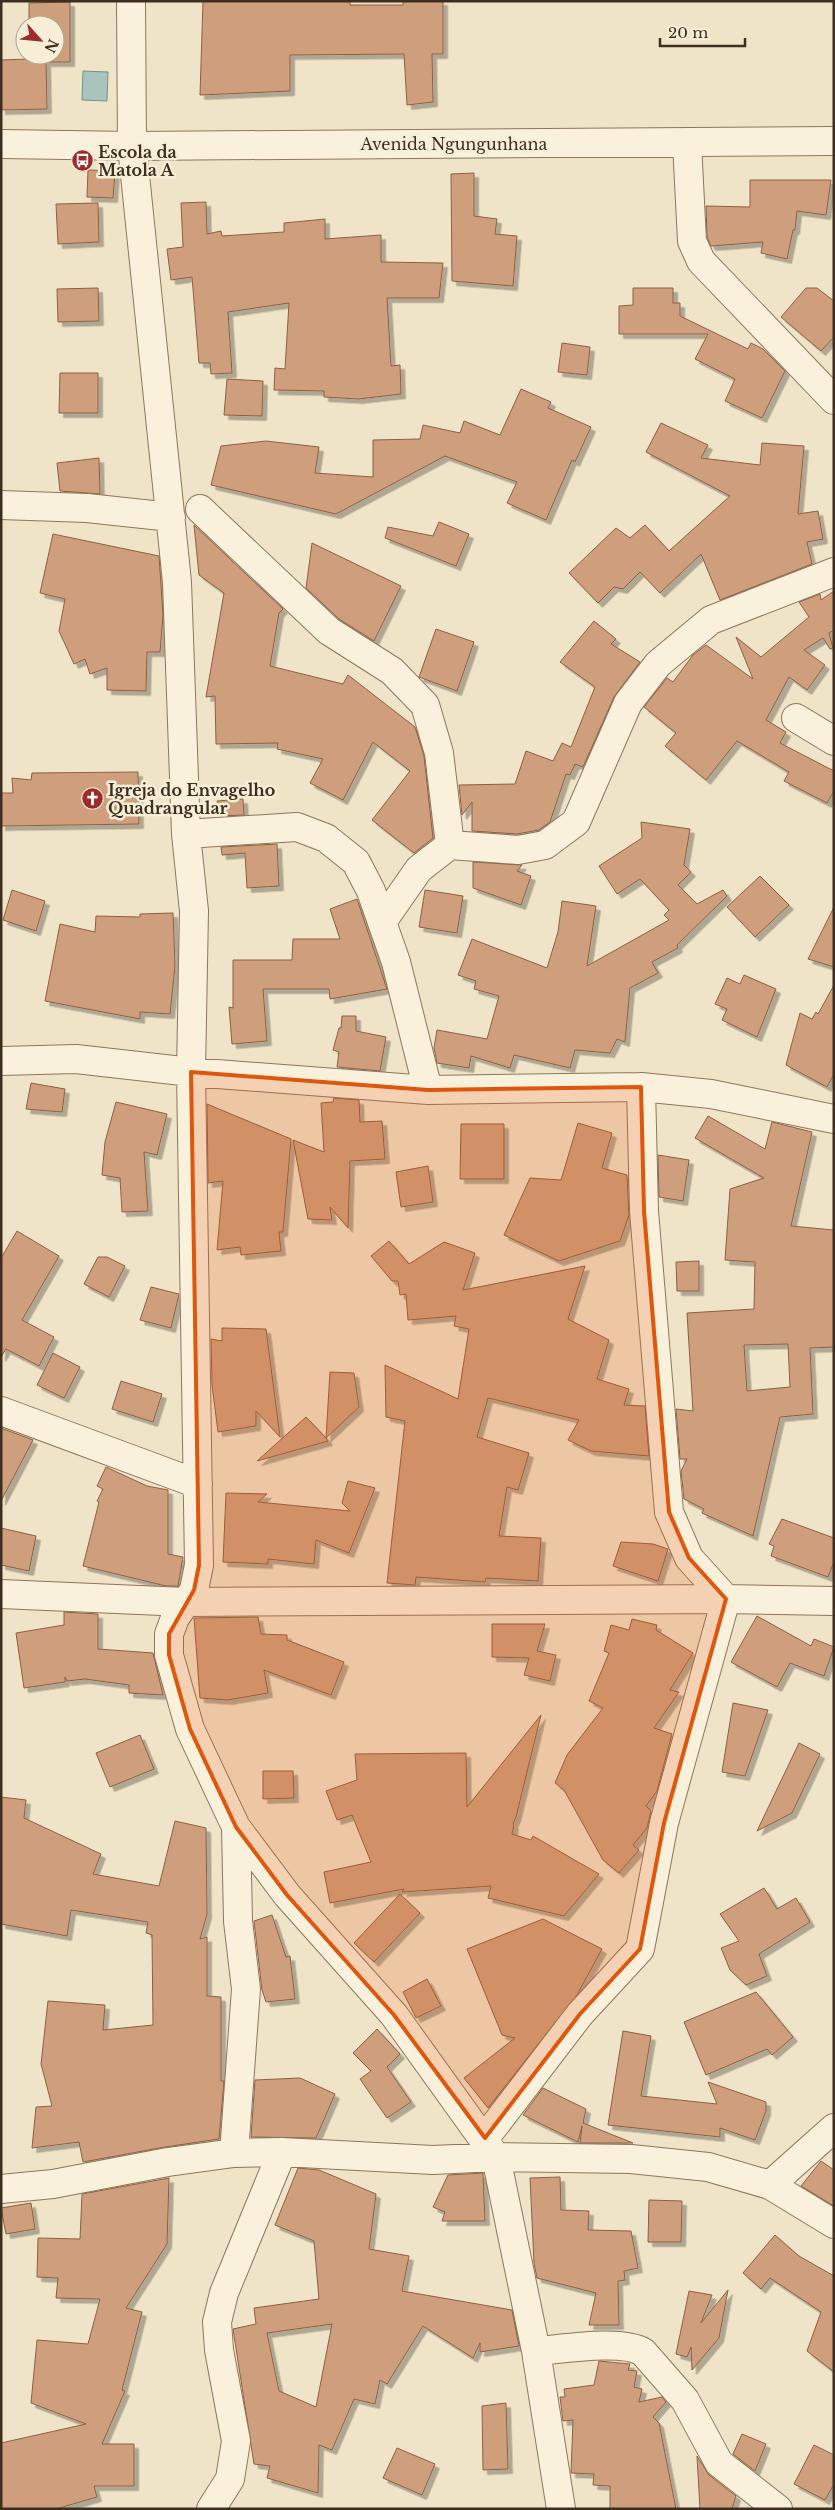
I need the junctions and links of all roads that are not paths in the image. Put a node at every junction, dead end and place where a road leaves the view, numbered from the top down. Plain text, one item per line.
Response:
1 (131, 1) edge
2 (834, 141) edge
3 (687, 143) junction
4 (1, 144) edge
5 (132, 146) junction
6 (834, 400) edge
7 (1, 505) edge
8 (200, 509) dead end
9 (171, 517) junction
10 (834, 572) edge
11 (796, 718) dead end
12 (834, 741) edge
13 (186, 834) junction
14 (450, 845) junction
15 (382, 922) junction
16 (1, 1061) edge
17 (191, 1072) junction
18 (641, 1087) junction
19 (428, 1090) junction
20 (834, 1119) edge
21 (1, 1411) edge
22 (198, 1484) junction
23 (1, 1594) edge
24 (726, 1599) junction
25 (834, 1601) edge
26 (185, 1602) junction
27 (236, 1827) junction
28 (834, 2128) edge
29 (491, 2147) junction
30 (234, 2152) junction
31 (282, 2152) junction
32 (770, 2185) junction
33 (1, 2189) edge
34 (834, 2224) edge
35 (536, 2351) junction
36 (211, 2509) edge
37 (561, 2509) edge
38 (778, 2509) edge

1 - 5 street
2 - 3 street, Avenida Ngungunhana
3 - 5 street, Avenida Ngungunhana
3 - 6 street
4 - 5 street, Avenida Ngungunhana
5 - 9 street
7 - 9 street
8 - 14 street
9 - 13 street
10 - 14 street
11 - 12 street
13 - 15 street
13 - 17 street
14 - 15 street
15 - 19 street
16 - 17 street
17 - 19 street
17 - 22 street
18 - 19 street
18 - 20 street
18 - 24 street
21 - 22 street
22 - 26 street
23 - 26 street
24 - 25 street
24 - 26 street
24 - 29 street
26 - 27 street
27 - 29 street
27 - 30 street
28 - 32 street
29 - 31 street
29 - 32 street
29 - 35 street
30 - 31 street
30 - 33 street
31 - 36 street
32 - 34 street
35 - 37 street
35 - 38 street

